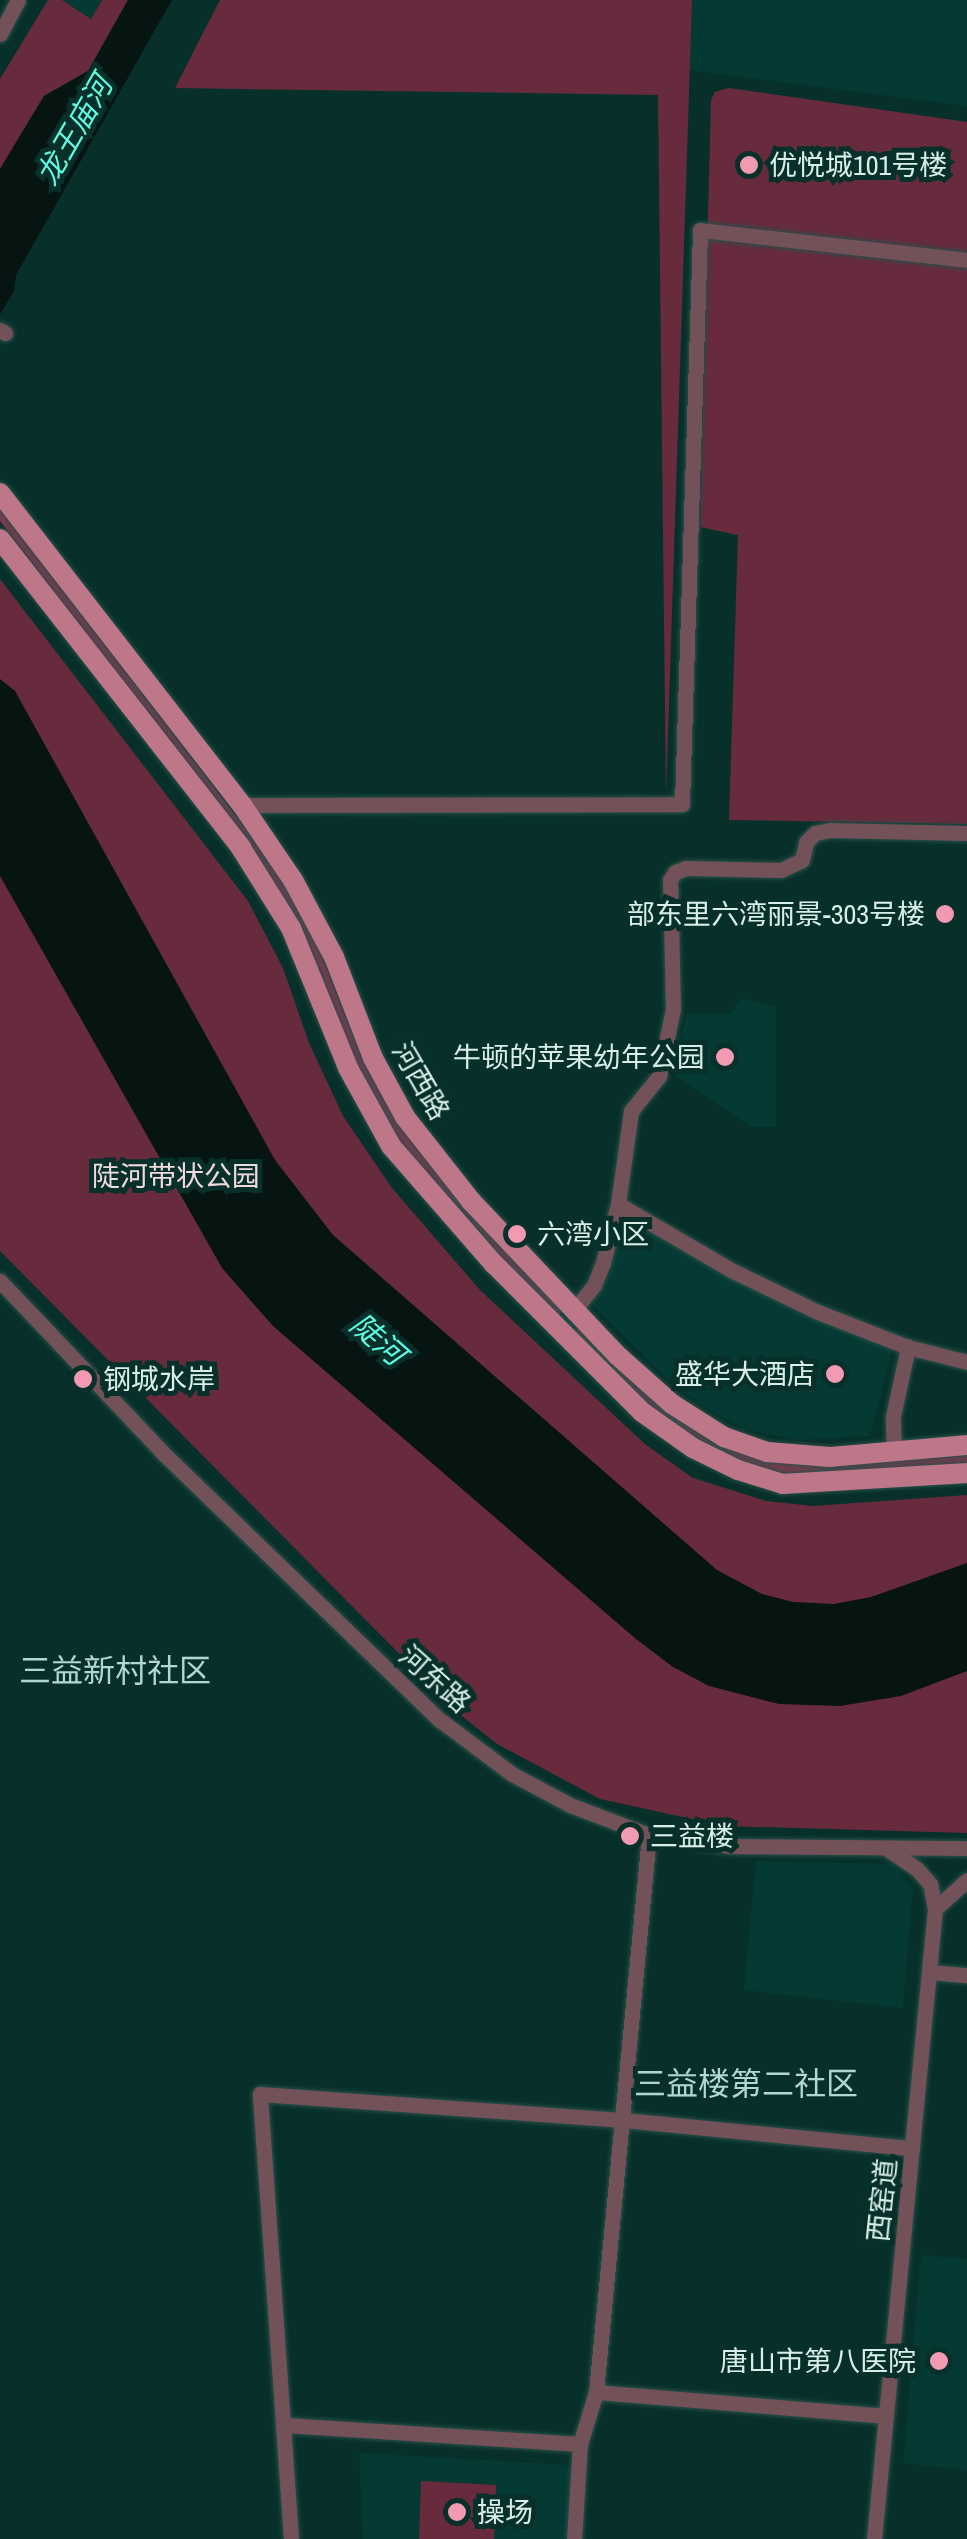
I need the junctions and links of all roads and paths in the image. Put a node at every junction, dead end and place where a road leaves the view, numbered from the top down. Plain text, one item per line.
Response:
1 (18, 0) edge
2 (0, 34) edge
3 (967, 260) edge
4 (0, 494) edge
5 (0, 539) edge
6 (242, 805) junction
7 (967, 834) edge
8 (618, 1204) junction
9 (0, 1281) edge
10 (574, 1310) junction
11 (560, 1330) junction
12 (908, 1347) junction
13 (967, 1362) edge
14 (967, 1445) edge
15 (894, 1452) junction
16 (967, 1473) edge
17 (649, 1836) junction
18 (885, 1848) junction
19 (967, 1848) edge
20 (967, 1880) edge
21 (935, 1908) junction
22 (930, 1972) junction
23 (967, 1975) edge
24 (624, 2120) junction
25 (912, 2148) junction
26 (596, 2392) junction
27 (886, 2416) junction
28 (285, 2425) junction
29 (580, 2444) junction
30 (291, 2539) edge
31 (574, 2539) edge
32 (874, 2539) edge

1 - 2 street
3 - 6 street
4 - 6 main road, 河西路
5 - 11 main road, 河西路
6 - 10 main road, 河西路
7 - 8 street
8 - 10 street
8 - 12 street
9 - 17 street, 河东路
10 - 11 main road
10 - 15 main road, 河西路
11 - 16 main road, 河西路
12 - 13 street
12 - 15 street
14 - 15 main road, 河西路
17 - 18 street, 河东路
17 - 24 street
18 - 19 street, 河东路
18 - 21 street
20 - 21 street
21 - 22 street, 西窑道
22 - 23 street
22 - 25 street, 西窑道
24 - 25 street
24 - 26 street
24 - 28 street
25 - 27 street, 西窑道
26 - 27 street
26 - 29 street
27 - 32 street, 西窑道
28 - 29 street
28 - 30 street
29 - 31 street

